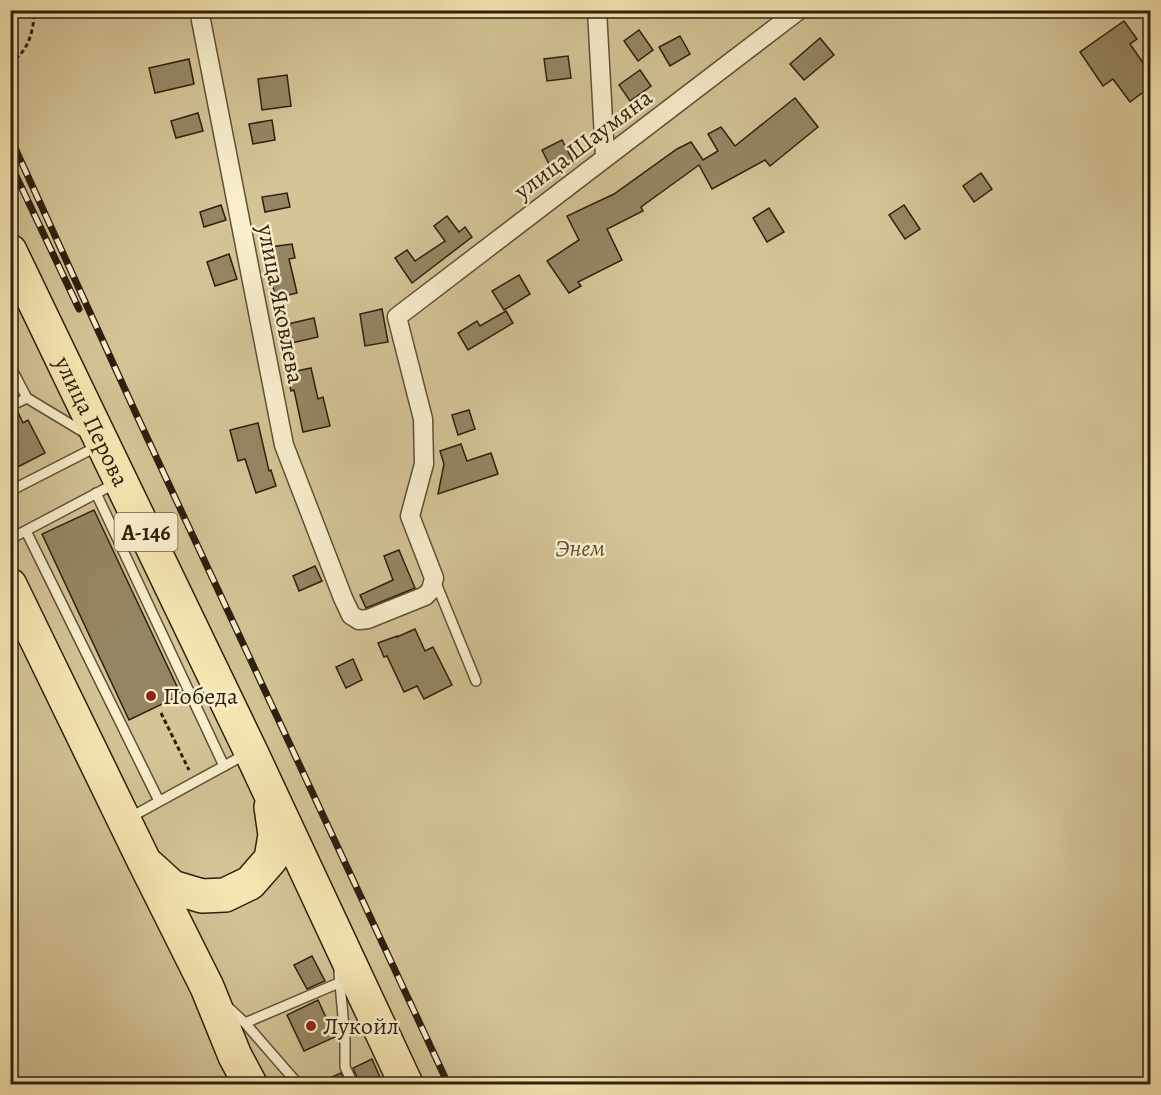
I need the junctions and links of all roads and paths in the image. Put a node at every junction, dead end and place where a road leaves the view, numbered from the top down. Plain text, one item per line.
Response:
1 (35, 10) edge
2 (199, 10) edge
3 (597, 10) edge
4 (799, 10) edge
5 (10, 64) edge
6 (605, 157) junction
7 (16, 272) edge
8 (10, 366) edge
9 (27, 398) junction
10 (10, 406) edge
11 (103, 443) junction
12 (108, 487) junction
13 (10, 491) edge
14 (26, 531) junction
15 (10, 539) edge
16 (434, 578) junction
17 (14, 601) edge
18 (476, 681) dead end
19 (160, 713) dead end
20 (237, 759) junction
21 (195, 782) junction
22 (267, 787) junction
23 (159, 801) junction
24 (125, 820) junction
25 (144, 861) junction
26 (322, 903) junction
27 (341, 982) junction
28 (207, 987) junction
29 (244, 1023) junction
30 (239, 1070) edge
31 (250, 1084) edge
32 (298, 1084) edge
33 (353, 1084) edge
34 (406, 1084) edge

1 - 5 path
2 - 16 street, улица Яковлева
3 - 6 street
4 - 6 street, улица Шаумяна
6 - 16 street, улица Шаумяна
7 - 11 highway, улица Перова / А-146
8 - 9 lane
9 - 10 lane
9 - 11 lane
11 - 12 highway, улица Перова / А-146
11 - 13 lane
12 - 14 lane
12 - 20 highway, улица Перова / А-146
14 - 15 lane
14 - 23 lane
16 - 18 lane
17 - 24 highway, А-146
19 - 21 path
20 - 21 lane
20 - 22 highway, улица Перова / А-146
21 - 23 lane
22 - 25 highway, А-146
22 - 26 highway, А-146
23 - 24 lane
24 - 25 highway, А-146
25 - 28 highway, А-146
26 - 27 lane
26 - 34 highway, А-146
27 - 29 lane
27 - 33 lane
28 - 29 lane
28 - 30 highway, А-146
29 - 32 lane
30 - 31 highway

